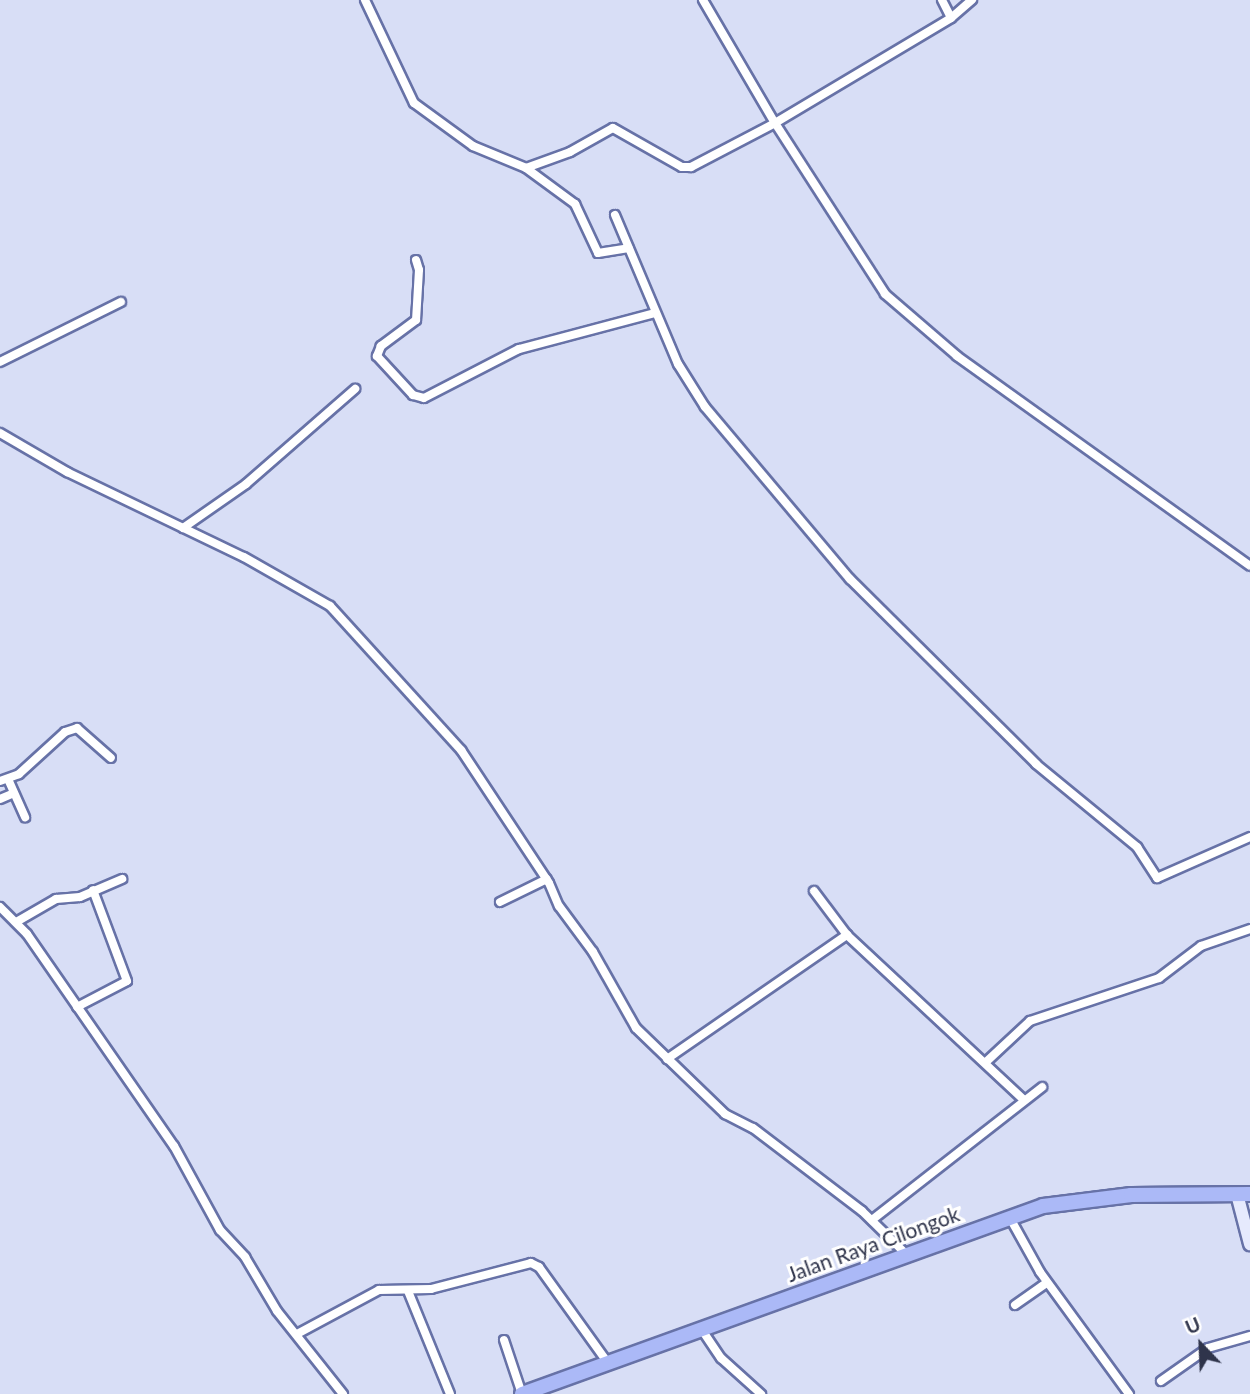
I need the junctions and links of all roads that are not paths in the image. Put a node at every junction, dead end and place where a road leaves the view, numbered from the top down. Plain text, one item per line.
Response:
1 (365, 0) edge
2 (703, 0) edge
3 (942, 0) edge
4 (972, 0) edge
5 (951, 18) junction
6 (775, 123) junction
7 (526, 168) junction
8 (614, 215) dead end
9 (629, 248) junction
10 (416, 260) dead end
11 (121, 302) dead end
12 (655, 313) junction
13 (0, 362) edge
14 (355, 389) dead end
15 (0, 432) edge
16 (183, 528) junction
17 (1250, 566) edge
18 (111, 758) dead end
19 (4, 780) edge
20 (14, 793) junction
21 (0, 799) edge
22 (25, 817) dead end
23 (1250, 837) edge
24 (122, 879) dead end
25 (547, 879) junction
26 (93, 890) junction
27 (814, 891) dead end
28 (499, 902) dead end
29 (0, 907) edge
30 (18, 921) junction
31 (1250, 929) edge
32 (846, 935) junction
33 (77, 1007) junction
34 (667, 1059) junction
35 (986, 1062) junction
36 (1042, 1087) dead end
37 (1024, 1100) junction
38 (1243, 1194) edge
39 (1010, 1218) junction
40 (872, 1220) junction
41 (1250, 1244) edge
42 (906, 1254) junction
43 (1047, 1283) junction
44 (408, 1291) junction
45 (1015, 1305) dead end
46 (702, 1330) junction
47 (297, 1334) junction
48 (1250, 1336) edge
49 (504, 1340) dead end
50 (608, 1363) junction
51 (1161, 1381) dead end
52 (344, 1394) edge
53 (450, 1394) edge
54 (522, 1394) edge
55 (761, 1394) edge
56 (1129, 1394) edge

1 - 7 street
2 - 6 street
3 - 5 street
4 - 5 street
5 - 6 street
6 - 7 street
6 - 17 street
7 - 9 street
8 - 9 street
9 - 12 street
10 - 12 street
11 - 13 street
12 - 23 street
14 - 16 street
15 - 16 street
16 - 25 street
18 - 19 street
19 - 20 street
20 - 21 street
20 - 22 street
24 - 26 street
25 - 28 street
25 - 34 street
26 - 30 street
26 - 33 street
27 - 32 street
29 - 30 street
30 - 33 street
31 - 35 street
32 - 34 street
32 - 35 street
33 - 47 street
34 - 40 street
35 - 37 street
36 - 37 street
37 - 40 street
38 - 39 highway, Jalan Raya Cilongok
38 - 41 street
39 - 42 highway, Jalan Raya Cilongok
39 - 43 street
40 - 42 street
42 - 46 highway, Jalan Raya Cilongok
43 - 45 street
43 - 56 street
44 - 47 street
44 - 50 street
44 - 53 street
46 - 50 highway, Jalan Raya Cilongok
46 - 55 street
47 - 52 street
48 - 51 street
49 - 54 street
50 - 54 highway, Jalan Raya Cilongok

